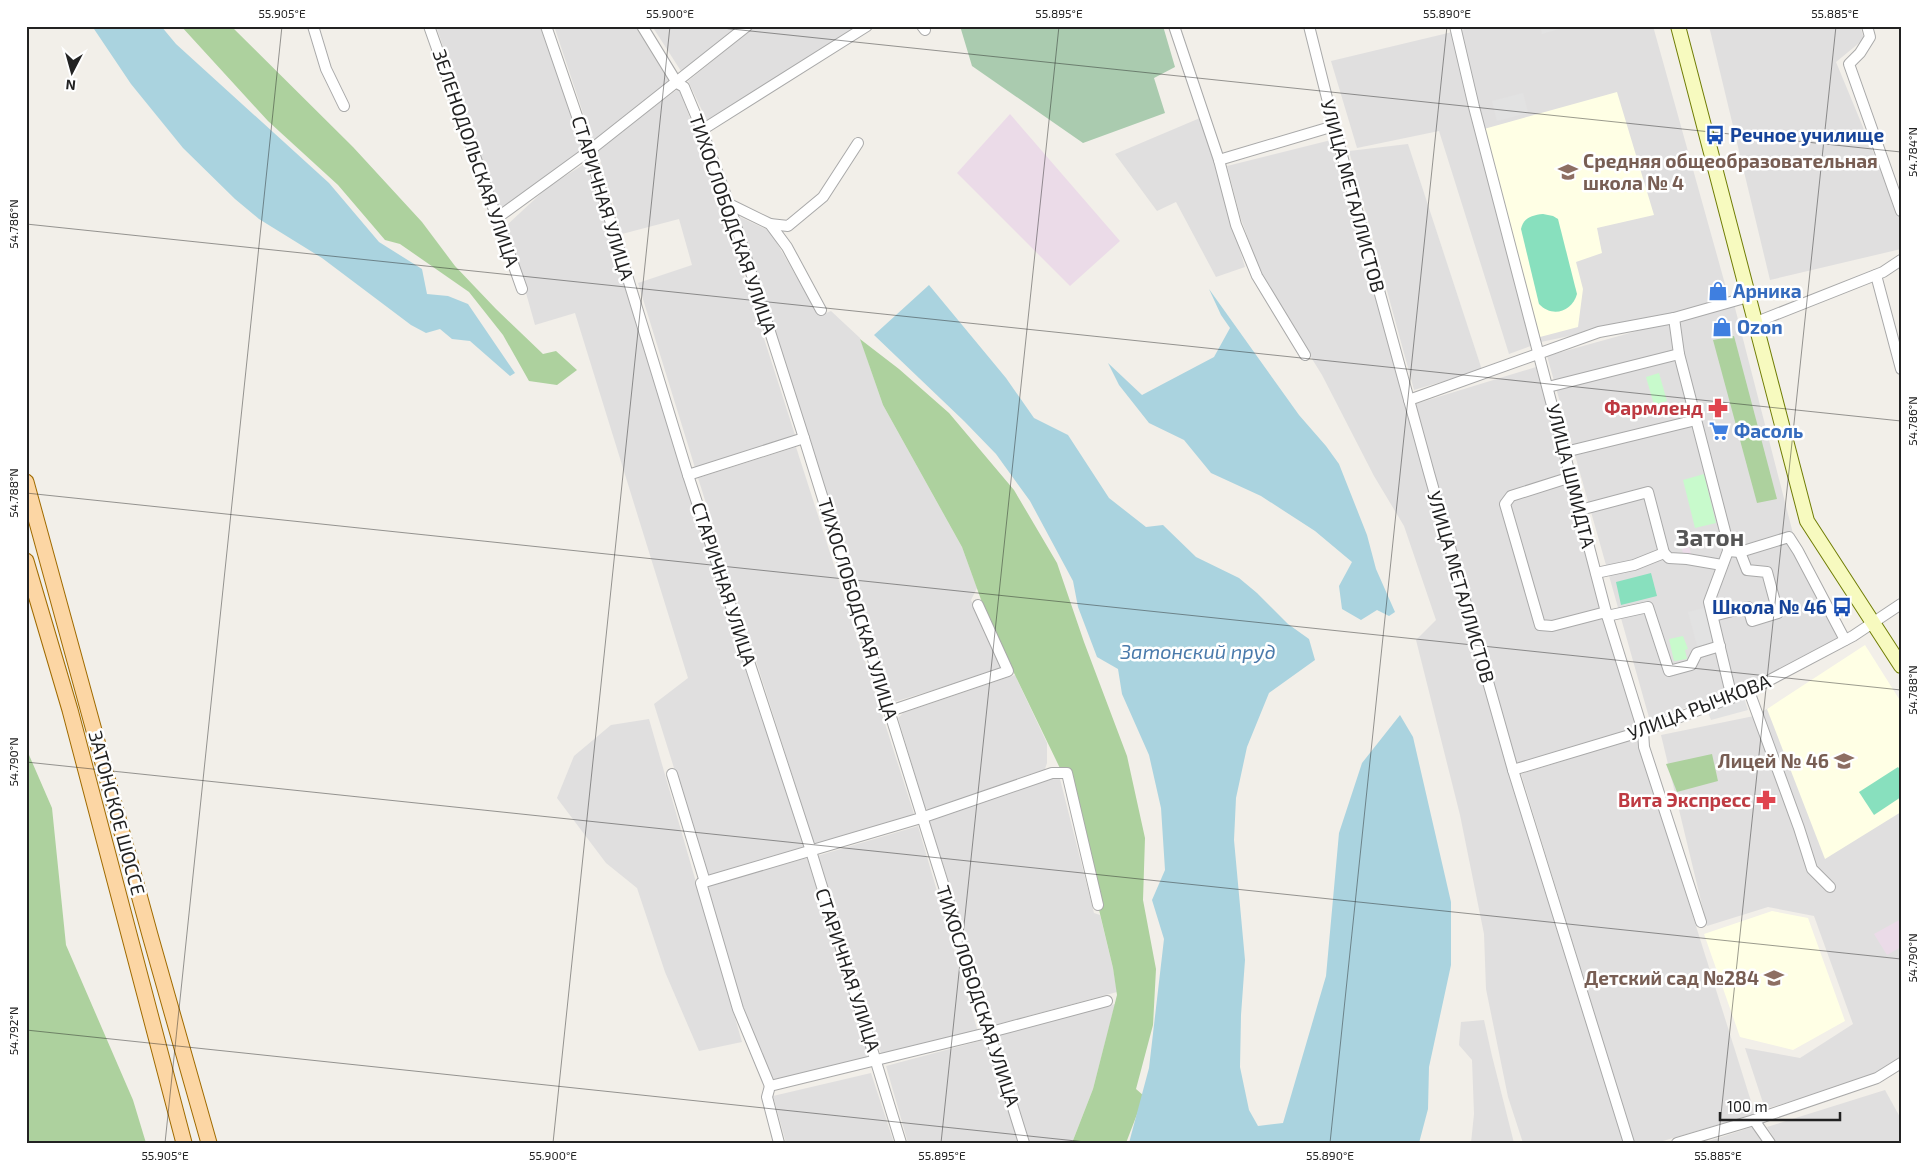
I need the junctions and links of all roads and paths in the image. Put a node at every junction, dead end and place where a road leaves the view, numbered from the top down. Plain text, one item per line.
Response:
1 (313, 26) edge
2 (429, 26) edge
3 (546, 26) edge
4 (642, 26) edge
5 (747, 26) edge
6 (867, 26) edge
7 (1174, 26) edge
8 (1309, 26) edge
9 (1455, 26) edge
10 (1678, 26) edge
11 (1867, 26) edge
12 (677, 83) junction
13 (344, 106) dead end
14 (1334, 126) junction
15 (702, 130) junction
16 (858, 143) dead end
17 (590, 151) junction
18 (1219, 160) junction
19 (728, 204) junction
20 (1901, 211) edge
21 (497, 218) junction
22 (770, 224) junction
23 (1901, 260) edge
24 (1876, 275) junction
25 (522, 289) dead end
26 (1748, 298) junction
27 (821, 310) dead end
28 (1674, 318) junction
29 (1754, 323) junction
30 (1540, 353) junction
31 (1679, 354) junction
32 (1305, 355) dead end
33 (1901, 369) edge
34 (1548, 387) junction
35 (1409, 400) junction
36 (1696, 420) junction
37 (804, 438) junction
38 (1565, 452) junction
39 (688, 475) junction
40 (1571, 477) junction
41 (26, 482) edge
42 (1580, 510) junction
43 (1728, 551) junction
44 (1740, 552) junction
45 (1664, 553) junction
46 (26, 561) edge
47 (1722, 565) junction
48 (1596, 573) junction
49 (1901, 604) edge
50 (978, 606) dead end
51 (1607, 614) junction
52 (1713, 616) junction
53 (1872, 622) junction
54 (1845, 640) junction
55 (1720, 646) junction
56 (1901, 666) edge
57 (1750, 692) junction
58 (1732, 698) junction
59 (890, 710) junction
60 (1643, 731) junction
61 (1513, 770) junction
62 (672, 774) dead end
63 (921, 818) junction
64 (811, 851) junction
65 (703, 883) junction
66 (1830, 887) dead end
67 (1098, 905) dead end
68 (1701, 922) dead end
69 (1107, 1001) dead end
70 (991, 1032) junction
71 (877, 1061) junction
72 (1901, 1063) edge
73 (770, 1086) junction
74 (1754, 1120) junction
75 (1699, 1140) edge
76 (184, 1143) edge
77 (209, 1143) edge
78 (780, 1143) edge
79 (901, 1143) edge
80 (1024, 1143) edge
81 (1629, 1143) edge
82 (1677, 1143) edge
83 (1770, 1143) edge

1 - 13 street
2 - 21 street, ЗЕЛЕНОДОЛЬСКАЯ УЛИЦА
3 - 17 street, СТАРИЧНАЯ УЛИЦА
4 - 12 street, ТИХОСЛОБОДСКАЯ УЛИЦА
5 - 12 street
6 - 15 street
7 - 18 street
8 - 14 street, УЛИЦА МЕТАЛЛИСТОВ
9 - 30 street, УЛИЦА ШМИДТА
10 - 26 main road
11 - 20 street
12 - 15 street, ТИХОСЛОБОДСКАЯ УЛИЦА
12 - 17 street
14 - 18 street
14 - 35 street, УЛИЦА МЕТАЛЛИСТОВ
15 - 19 street, ТИХОСЛОБОДСКАЯ УЛИЦА
16 - 22 street
17 - 21 street
17 - 39 street, СТАРИЧНАЯ УЛИЦА
18 - 32 street
19 - 22 street
19 - 37 street, ТИХОСЛОБОДСКАЯ УЛИЦА
21 - 25 street, ЗЕЛЕНОДОЛЬСКАЯ УЛИЦА
22 - 27 street
23 - 24 street
24 - 29 street
24 - 33 street
26 - 28 street
26 - 29 main road
28 - 30 street
28 - 31 street
29 - 53 main road
30 - 34 street, УЛИЦА ШМИДТА
30 - 35 street
31 - 34 street
31 - 36 street
34 - 38 street, УЛИЦА ШМИДТА
35 - 61 street, УЛИЦА МЕТАЛЛИСТОВ
36 - 38 street
36 - 43 street
37 - 39 street
37 - 59 street, ТИХОСЛОБОДСКАЯ УЛИЦА
38 - 40 street, УЛИЦА ШМИДТА
39 - 64 street, СТАРИЧНАЯ УЛИЦА
40 - 42 street, УЛИЦА ШМИДТА
40 - 51 street
41 - 77 main road, ЗАТОНСКОЕ ШОССЕ
42 - 45 street
42 - 48 street, УЛИЦА ШМИДТА
43 - 44 street
43 - 47 street
44 - 52 street
44 - 54 street
45 - 47 street
45 - 48 street
46 - 76 main road, ЗАТОНСКОЕ ШОССЕ
47 - 52 street
48 - 51 street, УЛИЦА ШМИДТА
49 - 53 street, УЛИЦА РЫЧКОВА
50 - 59 street
51 - 55 street
51 - 60 street, УЛИЦА ШМИДТА
52 - 55 street
53 - 54 street, УЛИЦА РЫЧКОВА
53 - 56 main road
54 - 57 street, УЛИЦА РЫЧКОВА
55 - 58 street
57 - 58 street, УЛИЦА РЫЧКОВА
57 - 66 street
58 - 60 street, УЛИЦА РЫЧКОВА
59 - 63 street, ТИХОСЛОБОДСКАЯ УЛИЦА
60 - 61 street, УЛИЦА РЫЧКОВА
60 - 68 street, УЛИЦА ШМИДТА
61 - 81 street, УЛИЦА МЕТАЛЛИСТОВ
62 - 65 street
63 - 64 street
63 - 67 street
63 - 70 street, ТИХОСЛОБОДСКАЯ УЛИЦА
64 - 65 street
64 - 71 street, СТАРИЧНАЯ УЛИЦА
65 - 73 street
69 - 70 street
70 - 71 street
70 - 80 street, ТИХОСЛОБОДСКАЯ УЛИЦА
71 - 73 street
71 - 79 street, СТАРИЧНАЯ УЛИЦА
72 - 74 street
73 - 78 street
74 - 75 street
74 - 83 street
75 - 82 street

